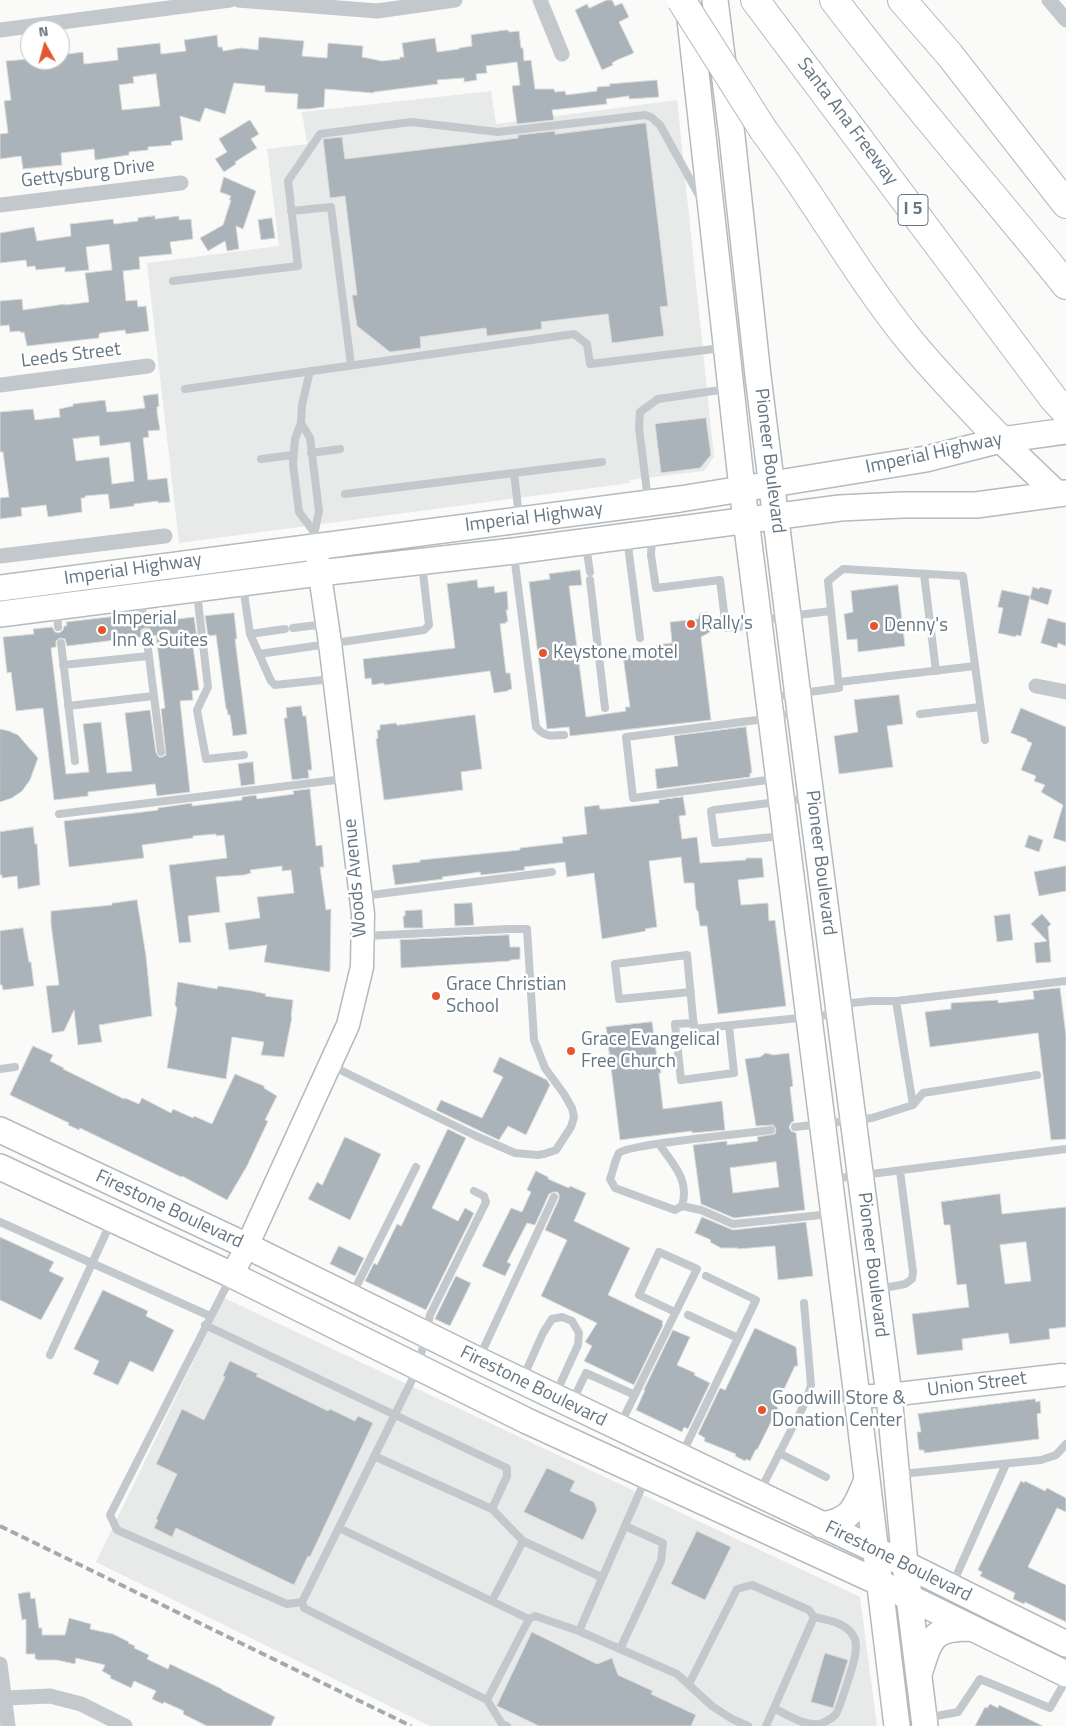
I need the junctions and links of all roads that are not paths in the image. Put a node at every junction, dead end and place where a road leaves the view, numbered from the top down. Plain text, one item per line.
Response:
1 (230, 0) edge
2 (238, 0) edge
3 (455, 0) edge
4 (540, 0) edge
5 (682, 0) edge
6 (688, 0) edge
7 (715, 0) edge
8 (755, 0) edge
9 (834, 0) edge
10 (902, 0) edge
11 (1051, 1) edge
12 (1066, 20) edge
13 (0, 30) edge
14 (562, 54) dead end
15 (182, 183) dead end
16 (1066, 204) edge
17 (0, 205) edge
18 (291, 212) junction
19 (712, 218) junction
20 (173, 281) dead end
21 (1066, 285) edge
22 (727, 347) junction
23 (148, 366) dead end
24 (351, 366) junction
25 (310, 371) junction
26 (0, 385) edge
27 (732, 388) junction
28 (185, 389) dead end
29 (1060, 405) edge
30 (301, 423) junction
31 (1066, 431) edge
32 (1000, 440) junction
33 (340, 449) dead end
34 (311, 453) junction
35 (294, 455) junction
36 (261, 459) dead end
37 (602, 462) dead end
38 (514, 473) junction
39 (772, 483) junction
40 (742, 488) junction
41 (346, 494) dead end
42 (1063, 498) edge
43 (648, 504) junction
44 (776, 517) junction
45 (520, 520) junction
46 (747, 521) junction
47 (652, 533) junction
48 (165, 536) dead end
49 (627, 536) junction
50 (315, 539) junction
51 (586, 542) junction
52 (514, 551) junction
53 (0, 556) edge
54 (422, 562) junction
55 (319, 572) junction
56 (924, 574) junction
57 (242, 583) junction
58 (0, 588) edge
59 (196, 589) junction
60 (831, 611) junction
61 (0, 614) edge
62 (789, 616) junction
63 (760, 621) junction
64 (146, 633) dead end
65 (250, 634) junction
66 (329, 634) junction
67 (640, 638) dead end
68 (60, 644) dead end
69 (259, 654) junction
70 (148, 656) junction
71 (63, 665) junction
72 (975, 666) junction
73 (936, 670) junction
74 (334, 679) junction
75 (839, 682) junction
76 (1036, 686) dead end
77 (1066, 692) edge
78 (153, 696) junction
79 (799, 703) junction
80 (68, 706) junction
81 (770, 707) junction
82 (980, 707) junction
83 (606, 708) dead end
84 (920, 714) dead end
85 (564, 735) dead end
86 (985, 740) dead end
87 (161, 752) dead end
88 (244, 755) dead end
89 (75, 761) dead end
90 (346, 778) junction
91 (781, 790) junction
92 (811, 798) junction
93 (59, 814) dead end
94 (786, 836) junction
95 (552, 872) dead end
96 (361, 896) junction
97 (362, 936) junction
98 (1066, 981) edge
99 (691, 992) junction
100 (896, 1001) junction
101 (839, 1009) junction
102 (809, 1017) junction
103 (694, 1023) junction
104 (729, 1026) junction
105 (330, 1065) junction
106 (15, 1067) dead end
107 (0, 1069) edge
108 (1037, 1075) dead end
109 (913, 1104) junction
110 (854, 1120) junction
111 (822, 1124) junction
112 (795, 1127) dead end
113 (0, 1130) edge
114 (772, 1130) dead end
115 (659, 1144) junction
116 (1066, 1149) edge
117 (0, 1168) edge
118 (416, 1168) dead end
119 (900, 1171) junction
120 (860, 1176) junction
121 (830, 1180) junction
122 (474, 1192) dead end
123 (554, 1197) dead end
124 (682, 1206) junction
125 (834, 1213) junction
126 (112, 1219) junction
127 (0, 1222) edge
128 (247, 1246) junction
129 (92, 1263) junction
130 (232, 1275) junction
131 (706, 1276) dead end
132 (875, 1290) junction
133 (351, 1297) junction
134 (804, 1303) dead end
135 (675, 1312) junction
136 (688, 1315) dead end
137 (210, 1316) junction
138 (206, 1325) junction
139 (426, 1336) junction
140 (738, 1338) junction
141 (50, 1355) dead end
142 (478, 1360) junction
143 (418, 1368) junction
144 (1064, 1375) edge
145 (521, 1382) junction
146 (635, 1395) junction
147 (889, 1395) junction
148 (857, 1397) junction
149 (562, 1401) junction
150 (806, 1401) junction
151 (395, 1415) junction
152 (618, 1428) junction
153 (1066, 1444) edge
154 (779, 1453) junction
155 (374, 1456) junction
156 (680, 1458) junction
157 (1006, 1464) junction
158 (896, 1474) junction
159 (647, 1476) junction
160 (826, 1477) dead end
161 (867, 1480) junction
162 (758, 1495) junction
163 (492, 1510) junction
164 (820, 1525) junction
165 (625, 1526) junction
166 (338, 1528) junction
167 (523, 1541) junction
168 (875, 1551) junction
169 (905, 1564) junction
170 (601, 1578) junction
171 (878, 1582) junction
172 (951, 1587) junction
173 (910, 1598) junction
174 (302, 1602) junction
175 (492, 1602) junction
176 (814, 1617) junction
177 (529, 1619) junction
178 (972, 1628) junction
179 (579, 1630) junction
180 (1066, 1643) edge
181 (620, 1648) junction
182 (0, 1669) edge
183 (919, 1673) junction
184 (1066, 1674) edge
185 (1066, 1680) edge
186 (689, 1684) junction
187 (5, 1698) junction
188 (487, 1700) junction
189 (774, 1708) junction
190 (925, 1722) edge
191 (8, 1726) edge
192 (125, 1726) edge
193 (507, 1726) edge
194 (748, 1726) edge
195 (766, 1726) edge
196 (897, 1726) edge

1 - 13 street
2 - 3 street
4 - 14 street
5 - 32 highway, bridge
6 - 19 main road, Pioneer Boulevard
7 - 39 main road, Pioneer Boulevard
8 - 29 highway, Santa Ana Freeway / I 5
9 - 21 highway
10 - 16 highway
11 - 12 street
15 - 17 street, Gettysburg Drive
18 - 19 lane
18 - 20 lane
18 - 24 lane
19 - 22 main road, Pioneer Boulevard
22 - 24 lane
22 - 27 main road, Pioneer Boulevard
23 - 26 street, Leeds Street
24 - 25 lane
25 - 28 lane
25 - 30 lane
27 - 40 main road, Pioneer Boulevard
27 - 43 lane
30 - 34 lane
30 - 35 lane
31 - 32 main road, Imperial Highway
32 - 39 main road, Imperial Highway
32 - 42 main road
33 - 34 lane
34 - 50 lane
35 - 36 lane
35 - 50 lane
37 - 38 lane
38 - 41 lane
38 - 45 lane
39 - 40 main road, Imperial Highway
39 - 44 main road, Pioneer Boulevard
40 - 43 main road, Imperial Highway
40 - 46 main road, Pioneer Boulevard
42 - 44 main road, Imperial Highway
43 - 45 main road, Imperial Highway
44 - 46 main road, Imperial Highway
44 - 62 main road, Pioneer Boulevard
45 - 50 main road, Imperial Highway
46 - 47 main road, Imperial Highway
46 - 63 main road, Pioneer Boulevard
47 - 49 main road, Imperial Highway
47 - 63 lane
48 - 53 street, Imperial Highway
49 - 51 main road, Imperial Highway
49 - 67 lane
50 - 55 street, Woods Avenue
50 - 58 main road, Imperial Highway
51 - 52 main road, Imperial Highway
51 - 83 lane
52 - 54 main road, Imperial Highway
52 - 85 lane
54 - 55 main road, Imperial Highway
54 - 66 lane
55 - 57 main road, Imperial Highway
55 - 66 street, Woods Avenue
56 - 60 lane
56 - 72 lane
56 - 73 lane
57 - 59 main road, Imperial Highway
57 - 65 lane
59 - 61 main road, Imperial Highway
59 - 88 lane
60 - 62 lane
60 - 75 lane
62 - 63 lane
62 - 79 main road, Pioneer Boulevard
63 - 81 main road, Pioneer Boulevard
64 - 70 lane
65 - 66 lane
65 - 69 lane
66 - 69 lane
66 - 74 street, Woods Avenue
68 - 71 lane
69 - 74 lane
70 - 71 lane
70 - 78 lane
71 - 80 lane
72 - 73 lane
72 - 82 lane
73 - 75 lane
74 - 90 street, Woods Avenue
75 - 79 lane
76 - 77 street
78 - 80 lane
78 - 87 lane
79 - 81 lane
79 - 81 lane
79 - 92 main road, Pioneer Boulevard
80 - 89 lane
81 - 91 main road, Pioneer Boulevard
81 - 91 lane
82 - 84 lane
82 - 86 lane
90 - 93 lane
90 - 96 street, Woods Avenue
91 - 92 lane
91 - 94 main road, Pioneer Boulevard
91 - 94 lane
92 - 101 main road, Pioneer Boulevard
94 - 102 main road, Pioneer Boulevard
95 - 96 lane
96 - 97 street, Woods Avenue
97 - 105 street, Woods Avenue
97 - 105 lane
98 - 100 lane
99 - 99 lane
99 - 103 lane
100 - 101 lane
100 - 109 lane
101 - 102 lane
101 - 110 main road, Pioneer Boulevard
102 - 104 lane
102 - 111 main road, Pioneer Boulevard
103 - 104 lane
103 - 104 lane
105 - 128 street, Woods Avenue
106 - 107 lane
108 - 109 lane
109 - 110 lane
110 - 111 lane
110 - 120 main road, Pioneer Boulevard
111 - 112 lane
111 - 121 main road, Pioneer Boulevard
113 - 128 main road, Firestone Boulevard
114 - 115 lane
115 - 124 lane
115 - 124 lane
116 - 119 lane
117 - 126 main road, Firestone Boulevard
118 - 133 lane
119 - 120 lane
119 - 132 lane
120 - 121 lane
120 - 132 main road, Pioneer Boulevard
121 - 125 main road, Pioneer Boulevard
122 - 139 lane
123 - 142 lane
124 - 125 lane
125 - 148 main road, Pioneer Boulevard
126 - 129 lane
126 - 130 main road, Firestone Boulevard
127 - 129 lane
128 - 130 street, Woods Avenue
128 - 133 main road, Firestone Boulevard
129 - 137 lane
129 - 141 lane
130 - 137 lane
130 - 143 main road, Firestone Boulevard
131 - 140 lane
132 - 147 main road, Pioneer Boulevard
133 - 139 main road, Firestone Boulevard
134 - 150 lane
135 - 135 lane
135 - 146 lane
136 - 140 lane
137 - 138 lane
138 - 151 lane
138 - 174 lane
139 - 142 main road, Firestone Boulevard
139 - 143 lane
140 - 156 lane
142 - 145 main road, Firestone Boulevard
143 - 151 lane
143 - 159 main road, Firestone Boulevard
144 - 147 street, Union Street
145 - 149 main road, Firestone Boulevard
145 - 149 lane
146 - 149 lane
146 - 152 lane
147 - 148 street, Union Street
147 - 158 main road, Pioneer Boulevard
148 - 150 lane
148 - 161 main road, Pioneer Boulevard
149 - 152 main road, Firestone Boulevard
150 - 154 lane
151 - 155 lane
151 - 163 lane
152 - 156 main road, Firestone Boulevard
153 - 157 lane
154 - 160 lane
154 - 162 lane
155 - 163 lane
155 - 166 lane
156 - 162 main road, Firestone Boulevard
157 - 158 lane
157 - 172 lane
158 - 169 main road, Pioneer Boulevard
159 - 165 lane
159 - 171 main road, Firestone Boulevard
161 - 164 main road
161 - 168 main road, Pioneer Boulevard
162 - 164 main road, Firestone Boulevard
163 - 167 lane
164 - 168 main road, Firestone Boulevard
165 - 170 lane
165 - 181 lane
166 - 174 lane
166 - 175 lane
167 - 170 lane
167 - 175 lane
168 - 169 main road, Firestone Boulevard
168 - 171 main road, Pioneer Boulevard
169 - 172 main road, Firestone Boulevard
169 - 173 main road, Pioneer Boulevard
170 - 179 lane
171 - 173 main road, Firestone Boulevard
171 - 196 main road, Pioneer Boulevard
172 - 180 main road, Firestone Boulevard
173 - 178 main road, Firestone Boulevard
173 - 183 main road, Pioneer Boulevard
174 - 188 lane
175 - 177 lane
176 - 186 lane
176 - 189 lane
176 - 189 lane
177 - 179 lane
177 - 188 lane
178 - 183 main road
178 - 184 main road, Firestone Boulevard
179 - 181 lane
181 - 186 lane
182 - 187 street
183 - 190 main road, Pioneer Boulevard
185 - 190 lane
186 - 194 lane
187 - 191 street
187 - 192 street
188 - 193 lane
189 - 195 lane

